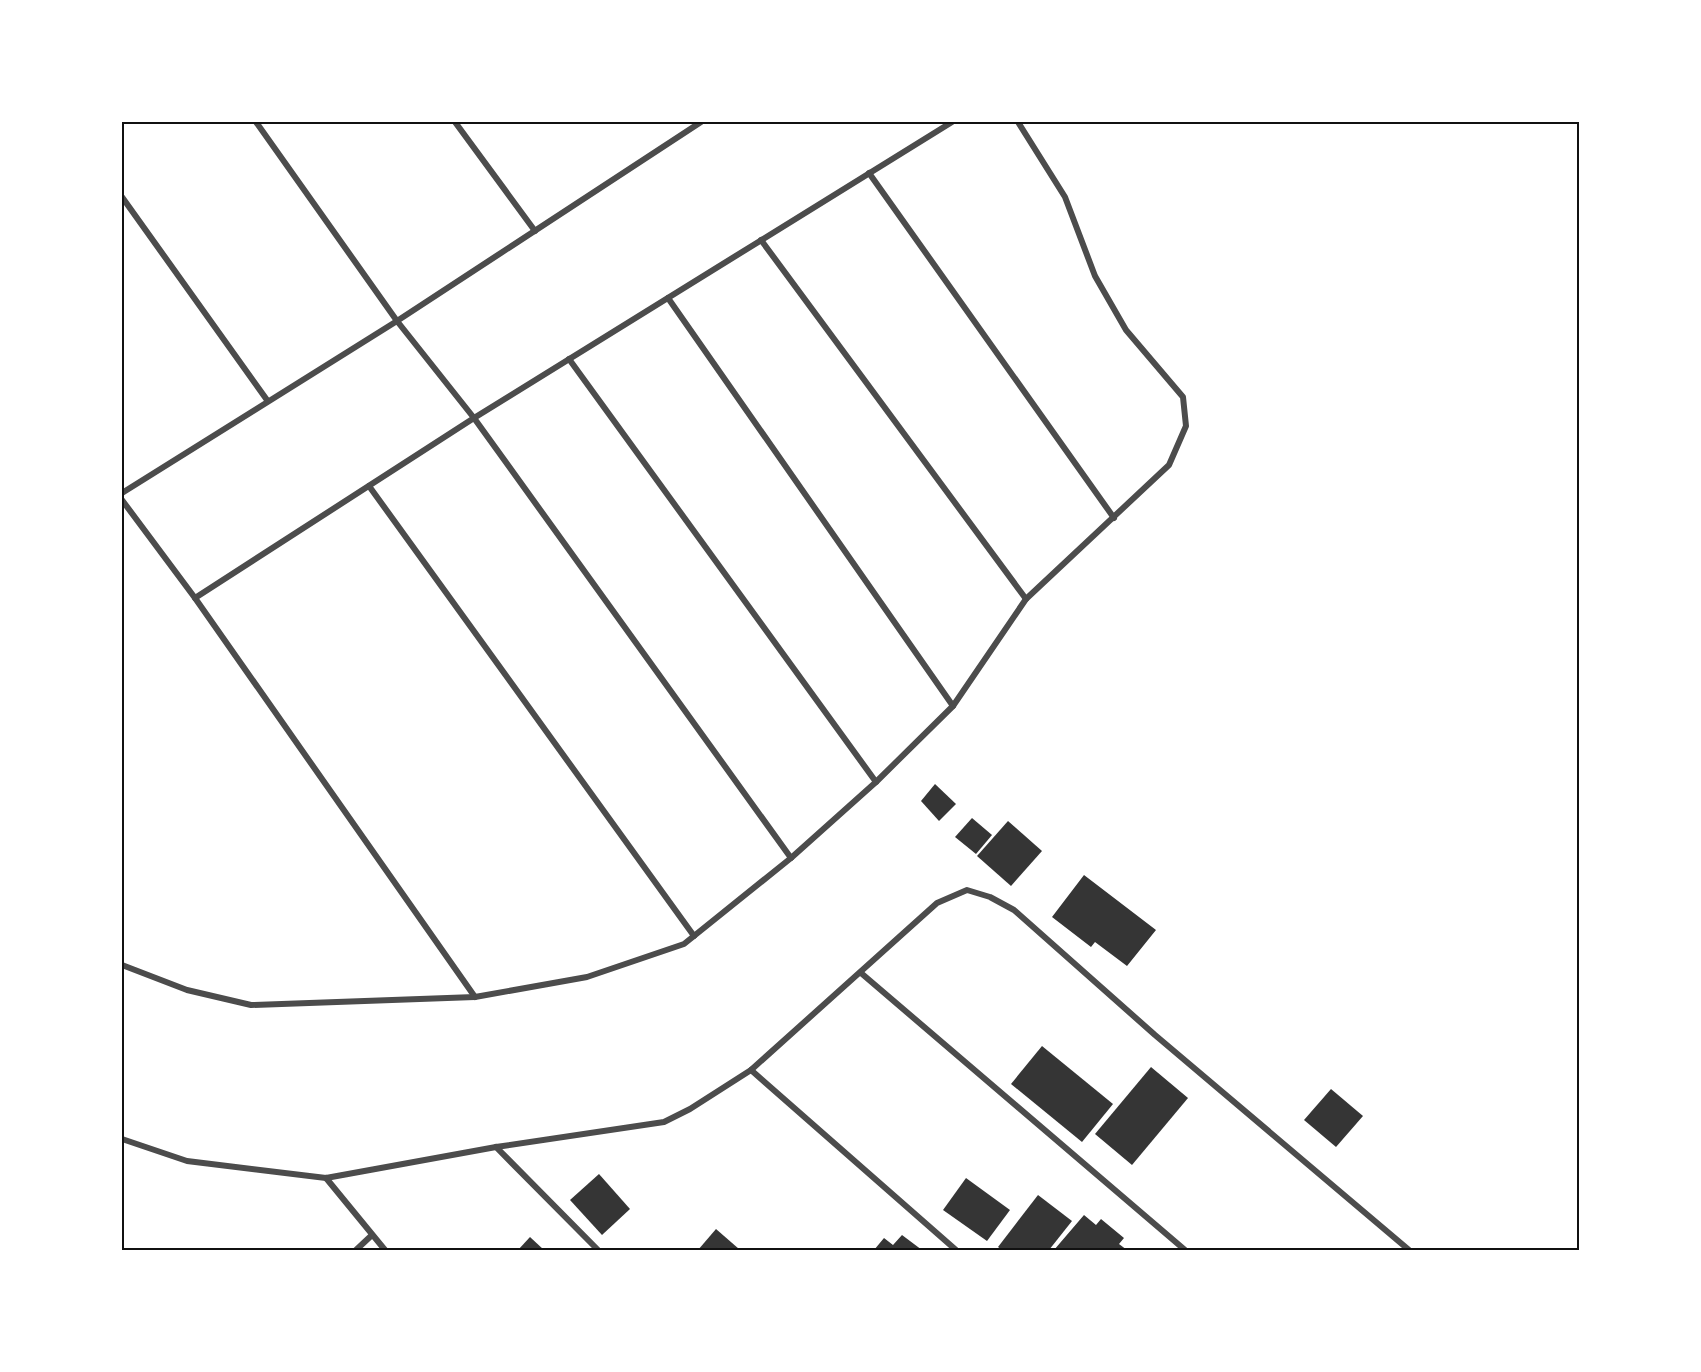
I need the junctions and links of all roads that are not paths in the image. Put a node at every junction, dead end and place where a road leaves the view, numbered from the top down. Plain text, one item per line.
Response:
1 (256, 122) edge
2 (455, 122) edge
3 (701, 122) edge
4 (952, 122) edge
5 (1018, 122) edge
6 (869, 172) junction
7 (122, 197) edge
8 (535, 231) junction
9 (761, 240) junction
10 (668, 298) junction
11 (398, 321) junction
12 (570, 359) junction
13 (267, 400) junction
14 (474, 418) junction
15 (369, 486) junction
16 (122, 493) edge
17 (122, 500) edge
18 (1114, 518) junction
19 (195, 598) junction
20 (1026, 600) junction
21 (953, 706) junction
22 (876, 782) junction
23 (791, 858) junction
24 (694, 936) junction
25 (122, 965) edge
26 (861, 973) junction
27 (475, 997) junction
28 (751, 1070) junction
29 (122, 1139) edge
30 (496, 1148) junction
31 (326, 1178) junction
32 (372, 1235) junction
33 (356, 1251) edge
34 (385, 1251) edge
35 (598, 1251) edge
36 (956, 1251) edge
37 (1185, 1251) edge
38 (1409, 1251) edge

1 - 11 street
2 - 8 street
3 - 8 street
4 - 6 street
5 - 18 street
6 - 9 street
6 - 18 street
7 - 13 street
8 - 11 street
9 - 10 street
9 - 20 street
10 - 12 street
10 - 21 street
11 - 13 street
11 - 14 street
12 - 14 street
12 - 22 street
13 - 16 street
14 - 15 street
14 - 23 street
15 - 19 street
15 - 24 street
17 - 19 street
18 - 20 street
19 - 27 street
20 - 21 street
21 - 22 street
22 - 23 street
23 - 24 street
24 - 27 street
25 - 27 street
26 - 28 street
26 - 37 street
26 - 38 street
28 - 30 street
28 - 36 street
29 - 31 street
30 - 31 street
30 - 35 street
31 - 32 street
32 - 33 street
32 - 34 street

